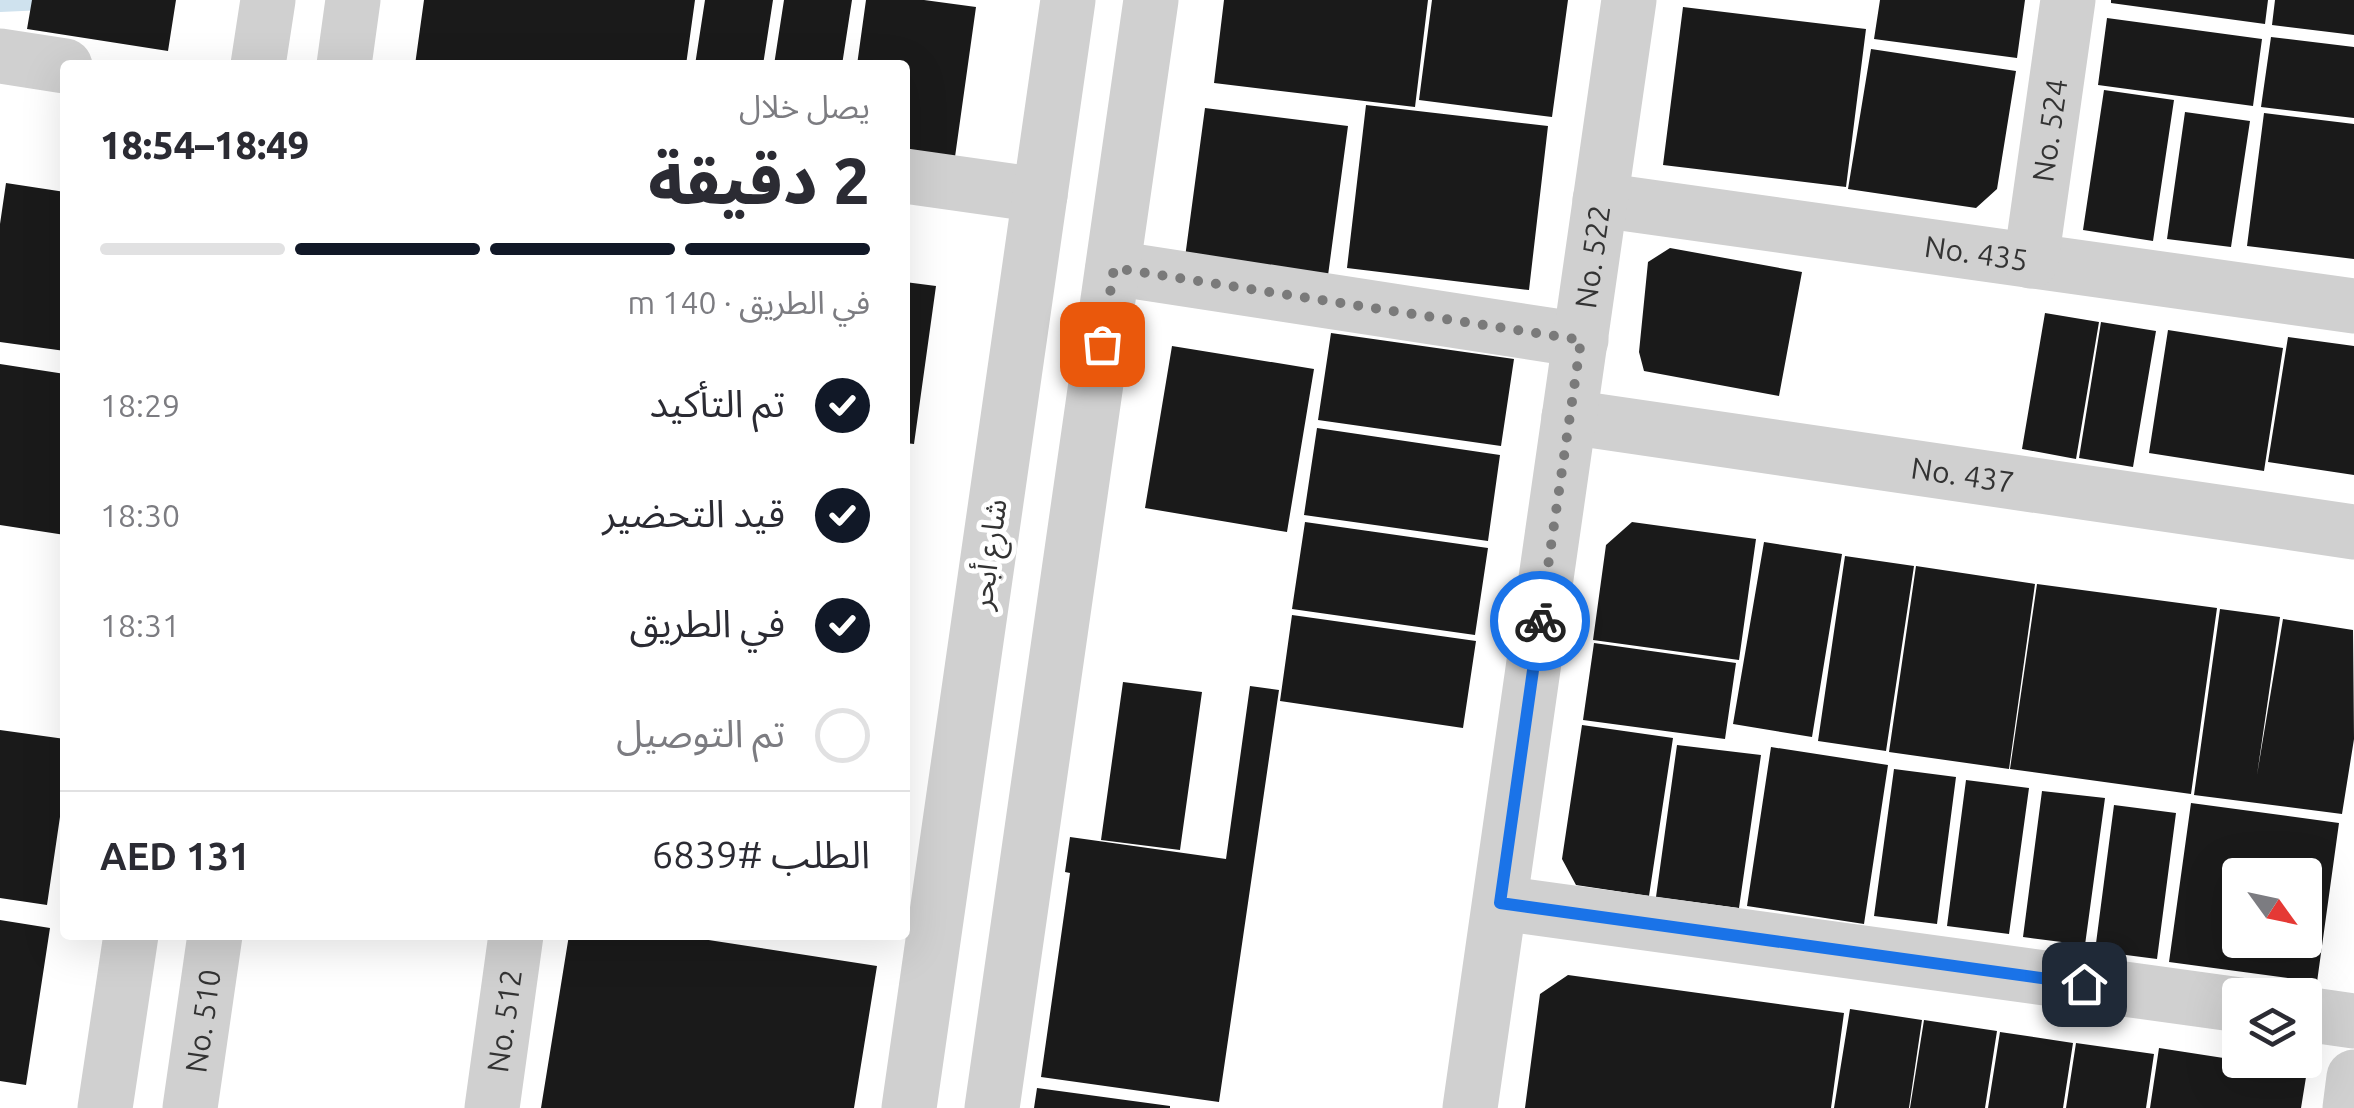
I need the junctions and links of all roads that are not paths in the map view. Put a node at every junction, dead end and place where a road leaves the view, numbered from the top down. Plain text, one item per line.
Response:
1 (268, 0) edge
2 (353, 0) edge
3 (1068, 0) edge
4 (1151, 0) edge
5 (1630, 0) edge
6 (2068, 0) edge
7 (0, 56) edge
8 (259, 60) edge
9 (345, 60) edge
10 (60, 65) edge
11 (910, 177) edge
12 (1040, 195) junction
13 (1600, 200) junction
14 (2030, 261) junction
15 (1114, 268) junction
16 (2354, 306) edge
17 (1581, 340) junction
18 (1569, 417) junction
19 (2354, 532) edge
20 (1500, 903) junction
21 (130, 940) edge
22 (215, 940) edge
23 (515, 940) edge
24 (2222, 1003) edge
25 (2322, 1016) edge
26 (2354, 1021) edge
27 (2354, 1078) edge
28 (202, 1106) edge
29 (105, 1108) edge
30 (492, 1108) edge
31 (908, 1108) edge
32 (992, 1108) edge
33 (1470, 1108) edge
34 (2350, 1108) edge

1 - 8 street
2 - 9 street
3 - 12 street, شارع أبحر
4 - 15 street
5 - 13 street, No. 522
6 - 14 street, No. 524
7 - 10 street
11 - 12 street
12 - 31 street, شارع أبحر
13 - 14 street, No. 435
13 - 17 street, No. 522
14 - 16 street, No. 435
15 - 17 street
15 - 32 street
17 - 18 street, No. 522
18 - 19 street, No. 437
18 - 20 street, No. 522
20 - 24 street
20 - 33 street, No. 522
21 - 29 street
22 - 28 street, No. 510
23 - 30 street, No. 512
25 - 26 street
27 - 34 street

